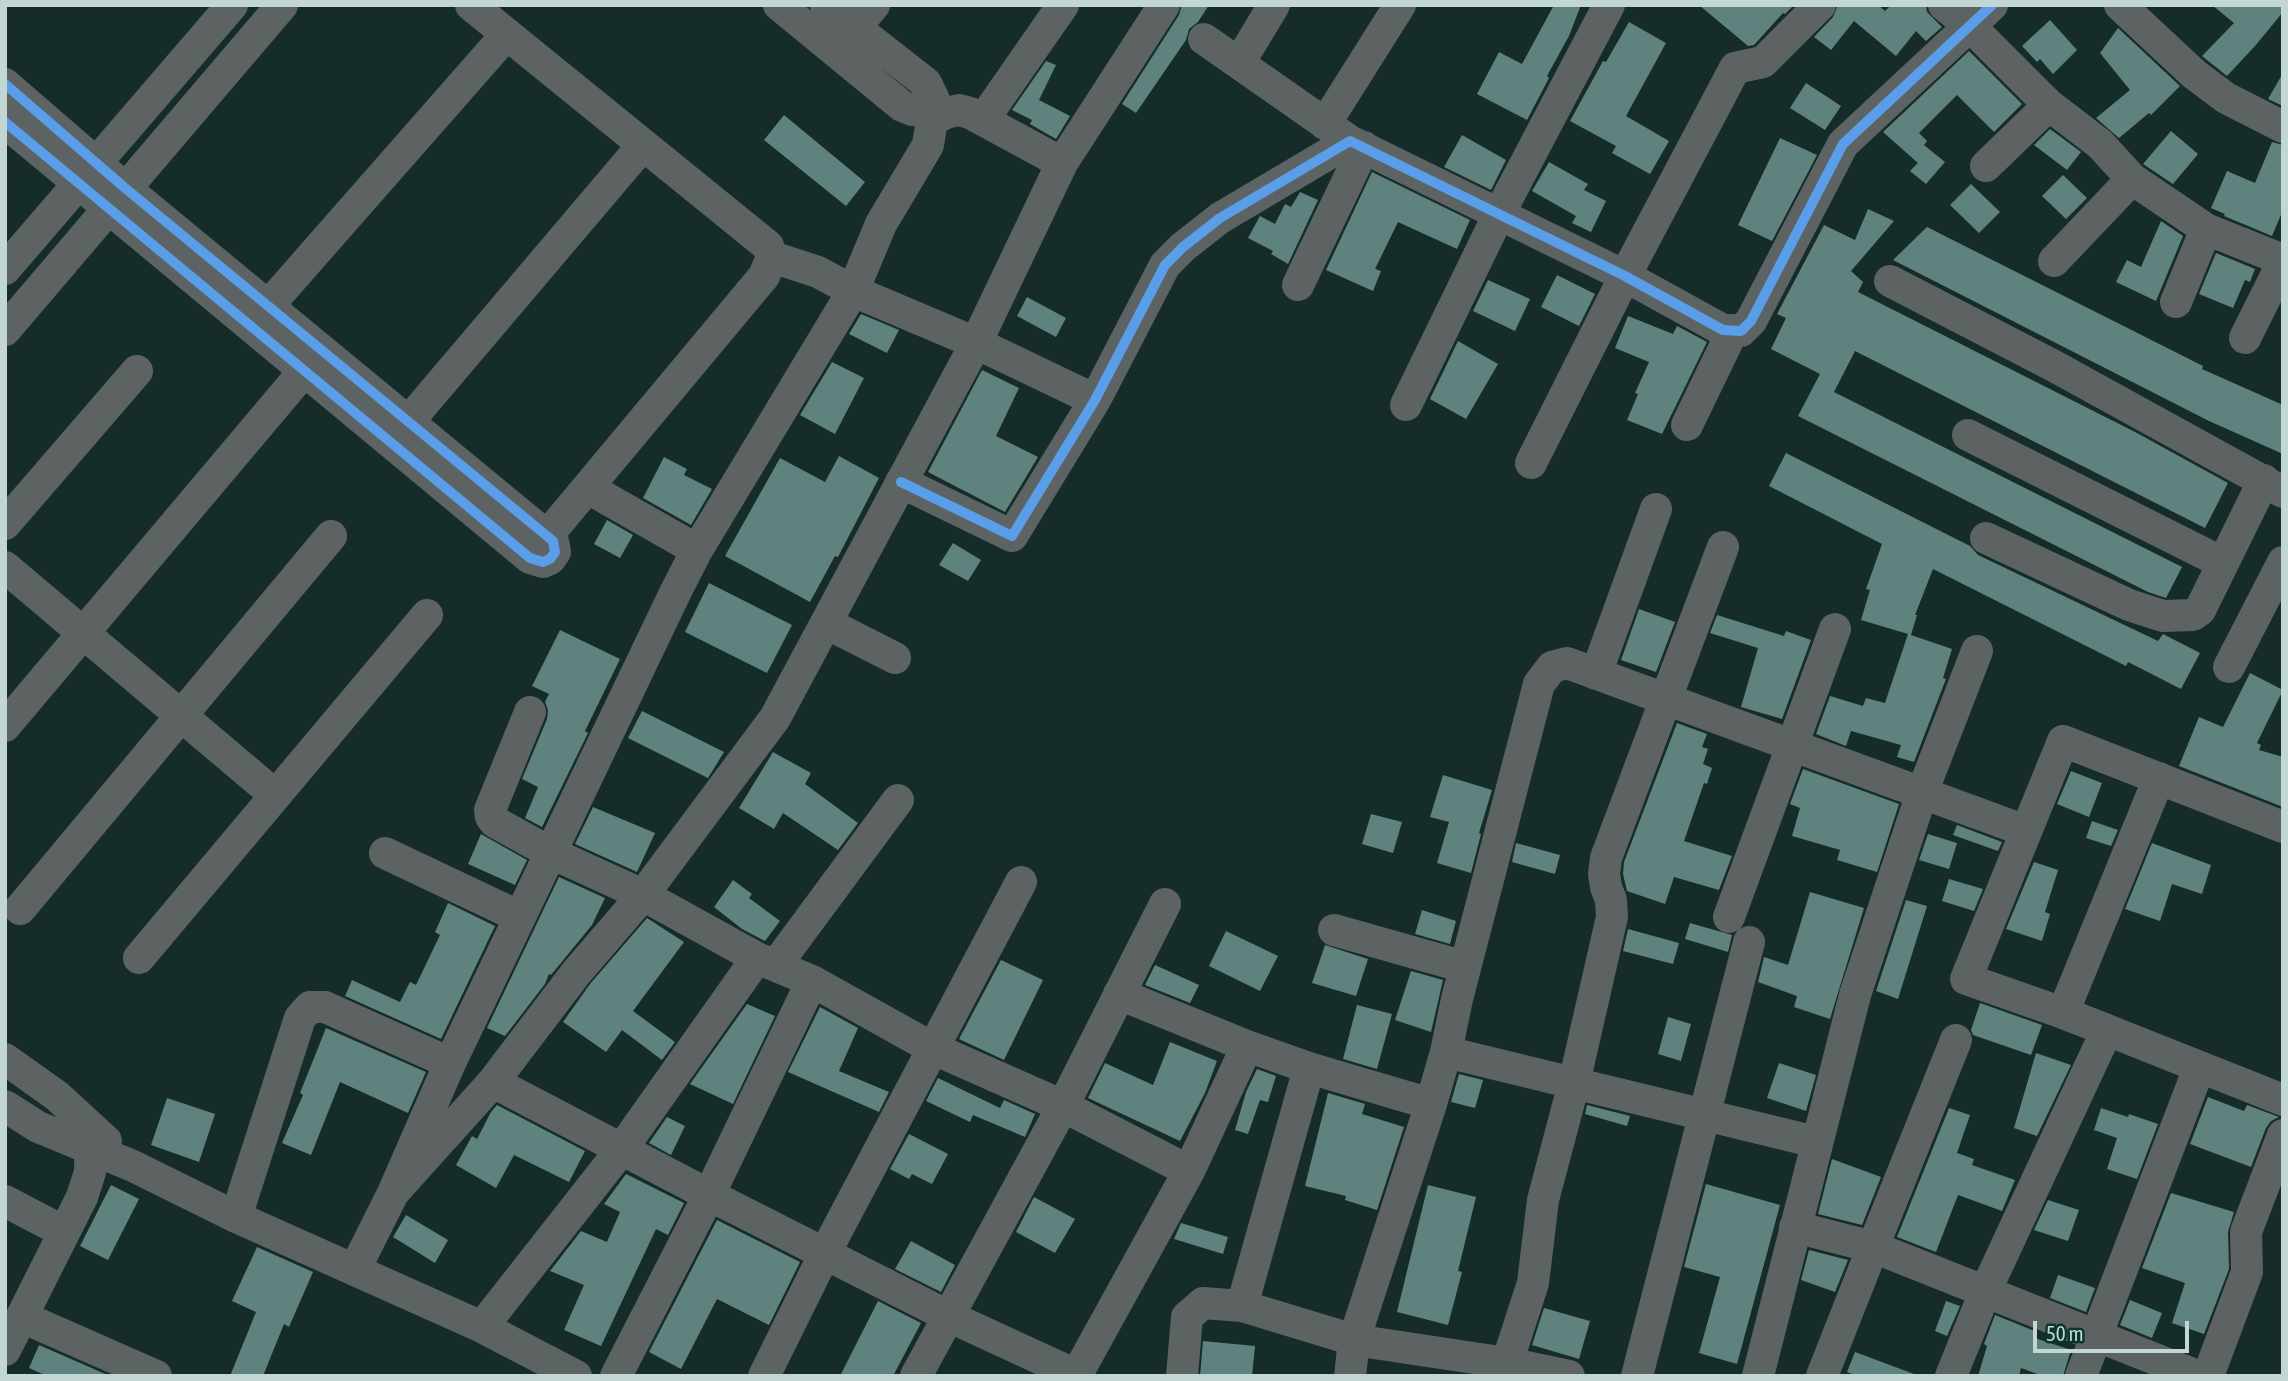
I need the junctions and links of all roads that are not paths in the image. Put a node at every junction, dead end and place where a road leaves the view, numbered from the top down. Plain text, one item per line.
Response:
1 (232, 5) edge
2 (282, 5) edge
3 (471, 5) edge
4 (779, 5) edge
5 (826, 5) edge
6 (874, 5) edge
7 (1063, 5) edge
8 (1164, 5) edge
9 (1274, 5) edge
10 (1400, 5) edge
11 (1609, 5) edge
12 (1820, 5) edge
13 (1944, 5) edge
14 (2120, 5) edge
15 (1980, 15) edge
16 (854, 29) junction
17 (507, 34) junction
18 (1204, 39) dead end
19 (1239, 63) junction
20 (5, 84) edge
21 (2049, 105) junction
22 (931, 114) junction
23 (983, 120) junction
24 (5, 122) edge
25 (2283, 127) edge
26 (1346, 137) junction
27 (643, 145) junction
28 (1062, 163) junction
29 (1986, 166) dead end
30 (87, 174) junction
31 (2132, 179) junction
32 (116, 198) junction
33 (1499, 214) junction
34 (2206, 229) junction
35 (772, 257) junction
36 (2054, 261) dead end
37 (2283, 261) edge
38 (5, 270) edge
39 (1625, 276) junction
40 (1890, 281) dead end
41 (1298, 285) dead end
42 (853, 291) junction
43 (2176, 302) dead end
44 (268, 306) junction
45 (5, 330) edge
46 (1733, 330) junction
47 (2245, 338) dead end
48 (976, 342) junction
49 (305, 370) junction
50 (137, 372) dead end
51 (1095, 400) junction
52 (1406, 405) dead end
53 (408, 422) junction
54 (1686, 425) dead end
55 (1968, 435) dead end
56 (1531, 463) dead end
57 (901, 482) junction
58 (2273, 486) edge
59 (588, 488) junction
60 (1656, 509) dead end
61 (5, 524) edge
62 (331, 536) dead end
63 (547, 536) junction
64 (1986, 538) dead end
65 (1723, 547) dead end
66 (697, 550) junction
67 (2283, 562) edge
68 (2223, 563) junction
69 (5, 567) edge
70 (427, 615) dead end
71 (826, 623) junction
72 (1835, 629) dead end
73 (84, 631) junction
74 (1977, 651) dead end
75 (895, 658) dead end
76 (2229, 667) dead end
77 (1596, 674) junction
78 (1667, 700) junction
79 (530, 712) dead end
80 (181, 715) junction
81 (5, 726) edge
82 (1792, 745) junction
83 (2159, 778) junction
84 (1922, 793) junction
85 (275, 795) junction
86 (898, 800) dead end
87 (2283, 827) edge
88 (2026, 831) junction
89 (385, 853) dead end
90 (551, 853) junction
91 (1021, 882) dead end
92 (643, 895) junction
93 (1165, 904) dead end
94 (20, 909) dead end
95 (520, 916) junction
96 (1730, 917) dead end
97 (1334, 930) dead end
98 (1749, 942) dead end
99 (139, 958) dead end
100 (767, 962) junction
101 (1465, 967) junction
102 (812, 981) junction
103 (1119, 994) junction
104 (2063, 1013) junction
105 (2107, 1030) junction
106 (1956, 1040) dead end
107 (1247, 1046) junction
108 (934, 1049) junction
109 (1446, 1052) junction
110 (5, 1059) edge
111 (450, 1063) junction
112 (1309, 1068) junction
113 (2199, 1068) junction
114 (494, 1082) junction
115 (1574, 1083) junction
116 (2283, 1100) edge
117 (1431, 1104) junction
118 (1063, 1105) junction
119 (5, 1106) edge
120 (1705, 1115) junction
121 (2283, 1135) edge
122 (92, 1138) junction
123 (1816, 1142) junction
124 (621, 1150) junction
125 (1189, 1171) junction
126 (393, 1193) junction
127 (709, 1195) junction
128 (5, 1201) edge
129 (236, 1217) junction
130 (1795, 1227) junction
131 (64, 1232) junction
132 (1873, 1247) junction
133 (825, 1253) junction
134 (355, 1269) junction
135 (1984, 1292) junction
136 (1242, 1306) junction
137 (948, 1316) junction
138 (22, 1317) junction
139 (482, 1327) junction
140 (2098, 1335) junction
141 (1354, 1340) junction
142 (5, 1350) edge
143 (1507, 1363) junction
144 (531, 1365) edge
145 (151, 1375) edge
146 (1076, 1375) edge
147 (576, 1376) edge
148 (617, 1376) edge
149 (764, 1376) edge
150 (916, 1376) edge
151 (1182, 1376) edge
152 (1350, 1376) edge
153 (1569, 1376) edge
154 (1637, 1376) edge
155 (1758, 1376) edge
156 (1822, 1376) edge
157 (1951, 1376) edge
158 (2081, 1376) edge
159 (2198, 1376) edge
160 (2208, 1376) edge

1 - 30 street
2 - 32 street
3 - 17 street
4 - 22 street
5 - 16 street
6 - 16 street
7 - 23 street
8 - 28 street
9 - 19 street
10 - 26 street
11 - 33 street
12 - 39 street
13 - 15 street
14 - 25 street
15 - 21 street
15 - 46 street
16 - 22 street
17 - 27 street
17 - 44 street
18 - 19 street
19 - 26 street
20 - 30 street
21 - 29 street
21 - 31 street
22 - 23 street
22 - 42 street
23 - 28 street
24 - 30 street
26 - 33 street
26 - 41 street
26 - 51 street
27 - 35 street
27 - 53 street
28 - 48 street
30 - 32 street
30 - 38 street
31 - 34 street
31 - 36 street
32 - 44 street
32 - 45 street
32 - 49 street
33 - 39 street
33 - 52 street
34 - 37 street
34 - 43 street
35 - 42 street
35 - 59 street
37 - 47 street
39 - 46 street
39 - 56 street
40 - 58 street
42 - 48 street
42 - 66 street
44 - 53 street
46 - 54 street
48 - 51 street
48 - 57 street
49 - 63 street
49 - 73 street
50 - 61 street
51 - 57 street
53 - 63 street
55 - 68 street
57 - 71 street
58 - 68 street
59 - 63 street
59 - 66 street
60 - 77 street
62 - 80 street
64 - 68 street
65 - 78 street
66 - 90 street
67 - 76 street
69 - 73 street
70 - 85 street
71 - 75 street
71 - 92 street
72 - 82 street
73 - 80 street
73 - 81 street
74 - 84 street
77 - 78 street
77 - 101 street
78 - 82 street
78 - 115 street
79 - 90 street
80 - 85 street
80 - 94 street
82 - 84 street
82 - 96 street
83 - 87 street
83 - 88 street
83 - 104 street
84 - 88 street
84 - 123 street
85 - 99 street
86 - 100 street
88 - 104 street
89 - 95 street
90 - 92 street
90 - 95 street
91 - 108 street
92 - 100 street
92 - 114 street
93 - 103 street
95 - 111 street
97 - 101 street
98 - 120 street
100 - 102 street
100 - 124 street
101 - 109 street
102 - 108 street
102 - 127 street
103 - 107 street
103 - 118 street
104 - 105 street
105 - 113 street
105 - 135 street
106 - 132 street
107 - 112 street
107 - 125 street
108 - 118 street
108 - 133 street
109 - 115 street
109 - 117 street
110 - 122 street
111 - 126 street
111 - 129 street
112 - 117 street
112 - 136 street
113 - 116 street
113 - 140 street
114 - 124 street
114 - 126 street
115 - 120 street
115 - 143 street
117 - 141 street
118 - 125 street
118 - 137 street
119 - 122 street
120 - 123 street
120 - 154 street
121 - 160 street
122 - 129 street
122 - 131 street
123 - 130 street
124 - 127 street
124 - 139 street
125 - 146 street
126 - 134 street
127 - 133 street
127 - 148 street
128 - 131 street
129 - 134 street
130 - 132 street
130 - 155 street
131 - 138 street
132 - 135 street
132 - 156 street
133 - 137 street
133 - 149 street
134 - 139 street
135 - 140 street
135 - 157 street
136 - 141 street
136 - 151 street
137 - 146 street
137 - 150 street
138 - 142 street
138 - 145 street
139 - 144 street
140 - 158 street
140 - 159 street
141 - 143 street
141 - 152 street
143 - 153 street
144 - 147 street

